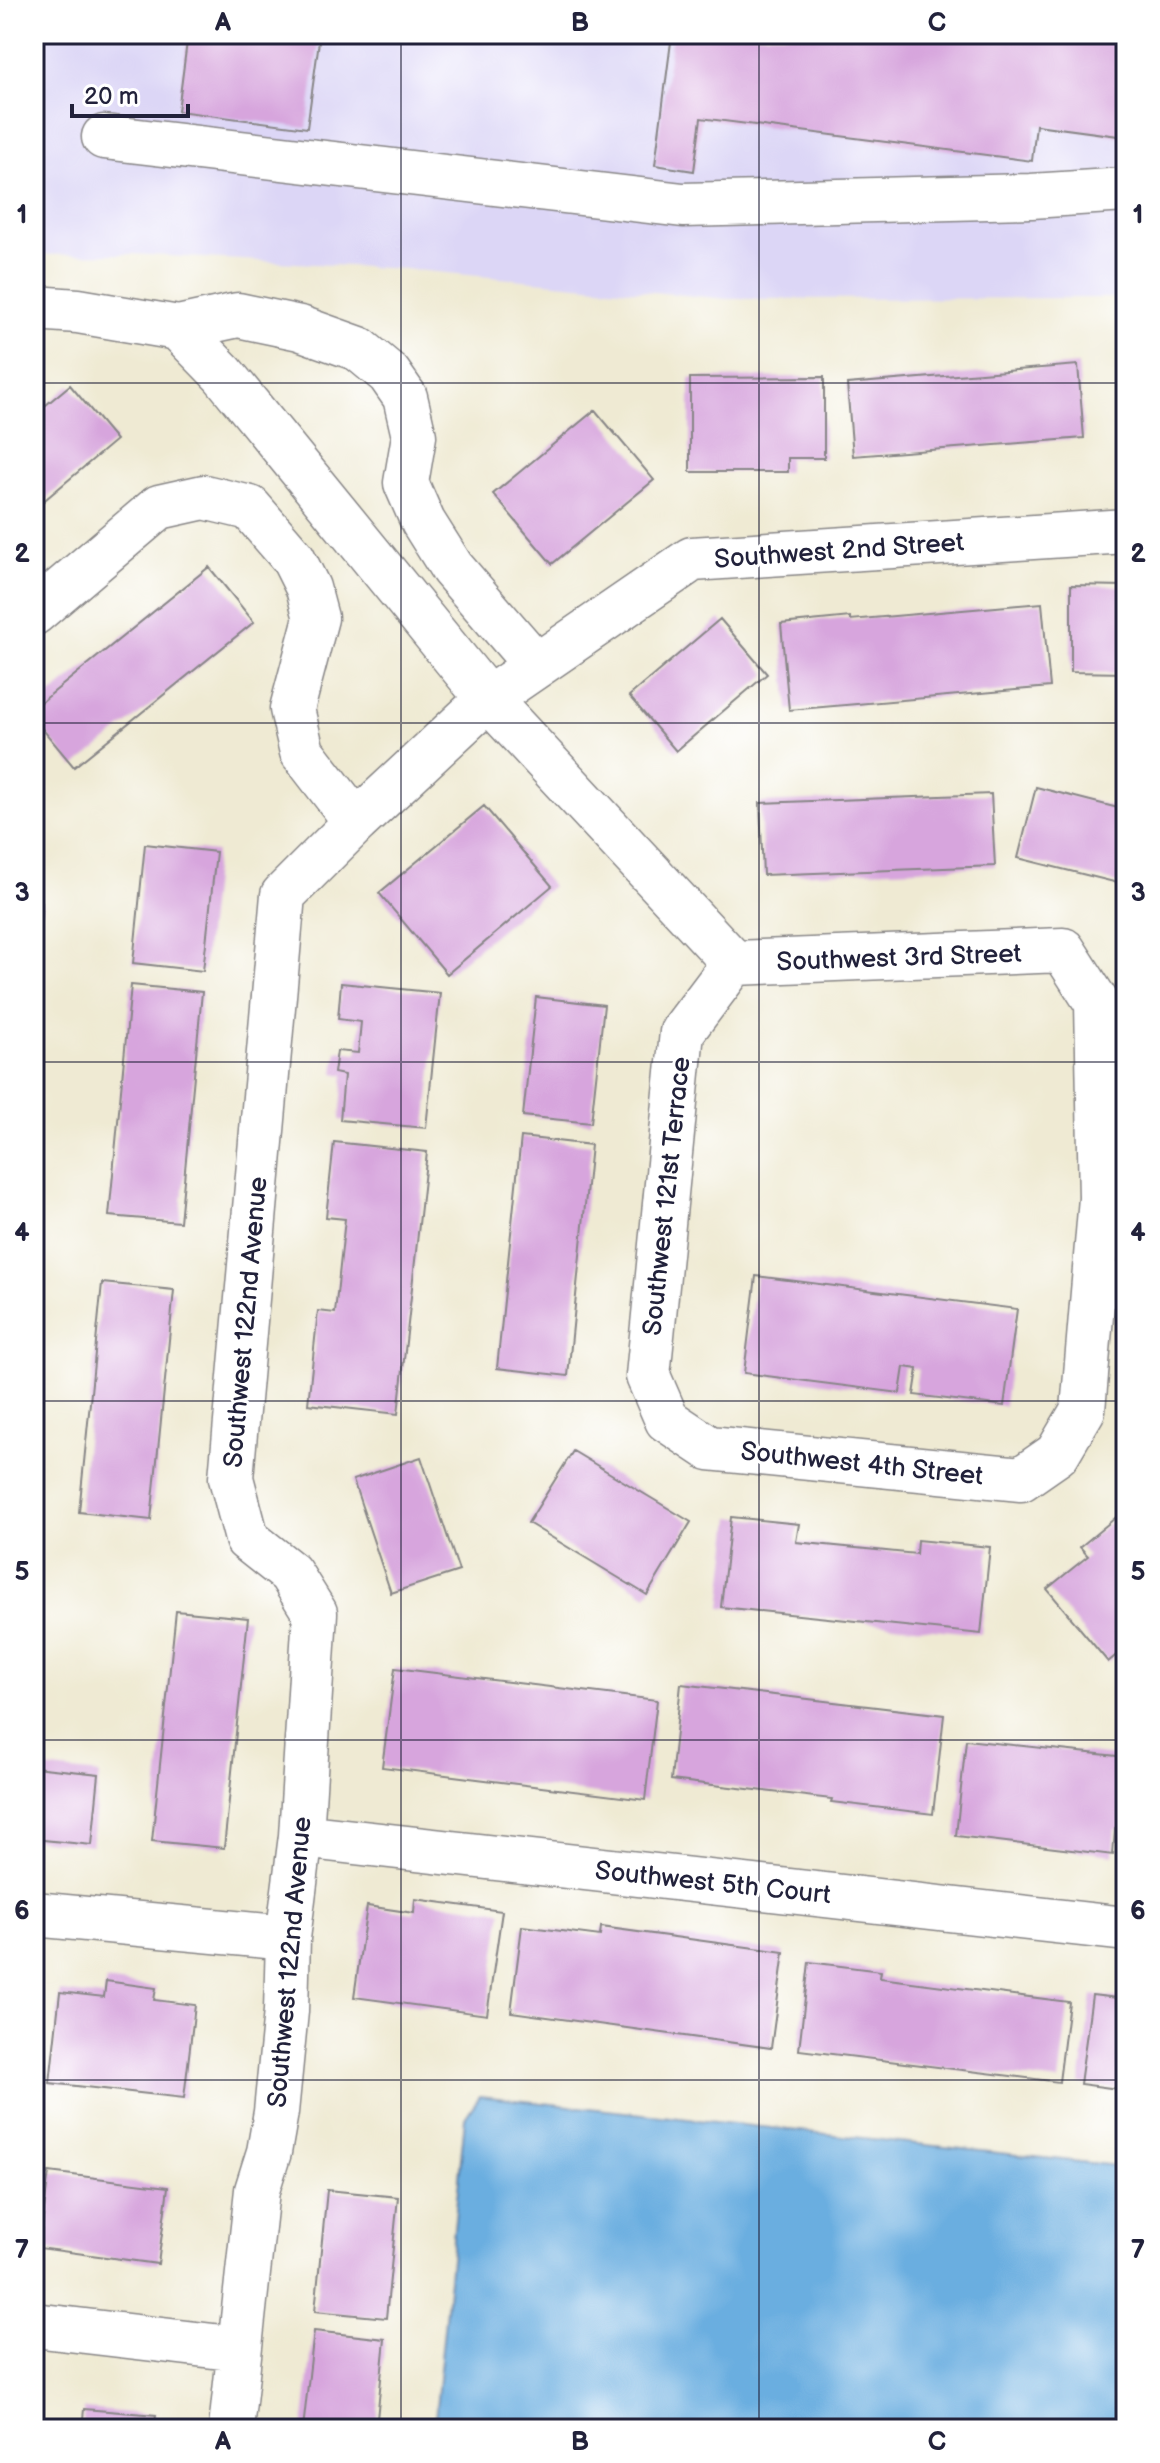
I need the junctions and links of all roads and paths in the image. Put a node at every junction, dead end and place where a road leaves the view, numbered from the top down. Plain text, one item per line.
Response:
1 (104, 137) dead end
2 (1126, 190) edge
3 (34, 308) edge
4 (178, 328) junction
5 (1126, 531) edge
6 (34, 613) edge
7 (536, 665) junction
8 (488, 699) junction
9 (356, 822) junction
10 (734, 963) junction
11 (667, 1420) joint
12 (1057, 1454) joint
13 (301, 1836) junction
14 (34, 1914) edge
15 (1126, 1929) edge
16 (288, 1938) junction
17 (34, 2325) edge
18 (239, 2349) junction
19 (231, 2429) edge

1 - 2 street
3 - 4 street
4 - 7 street
4 - 8 street
5 - 7 street, Southwest 2nd Street
6 - 9 street
7 - 8 street, Southwest 2nd Street
8 - 9 street, Southwest 122nd Avenue
8 - 10 street
9 - 13 street, Southwest 122nd Avenue
10 - 11 street, Southwest 121st Terrace
10 - 12 street, Southwest 3rd Street
11 - 12 street, Southwest 4th Street
13 - 15 street, Southwest 5th Court
13 - 16 street, Southwest 122nd Avenue
14 - 16 street
16 - 18 street, Southwest 122nd Avenue
17 - 18 street
18 - 19 street, Southwest 122nd Avenue

